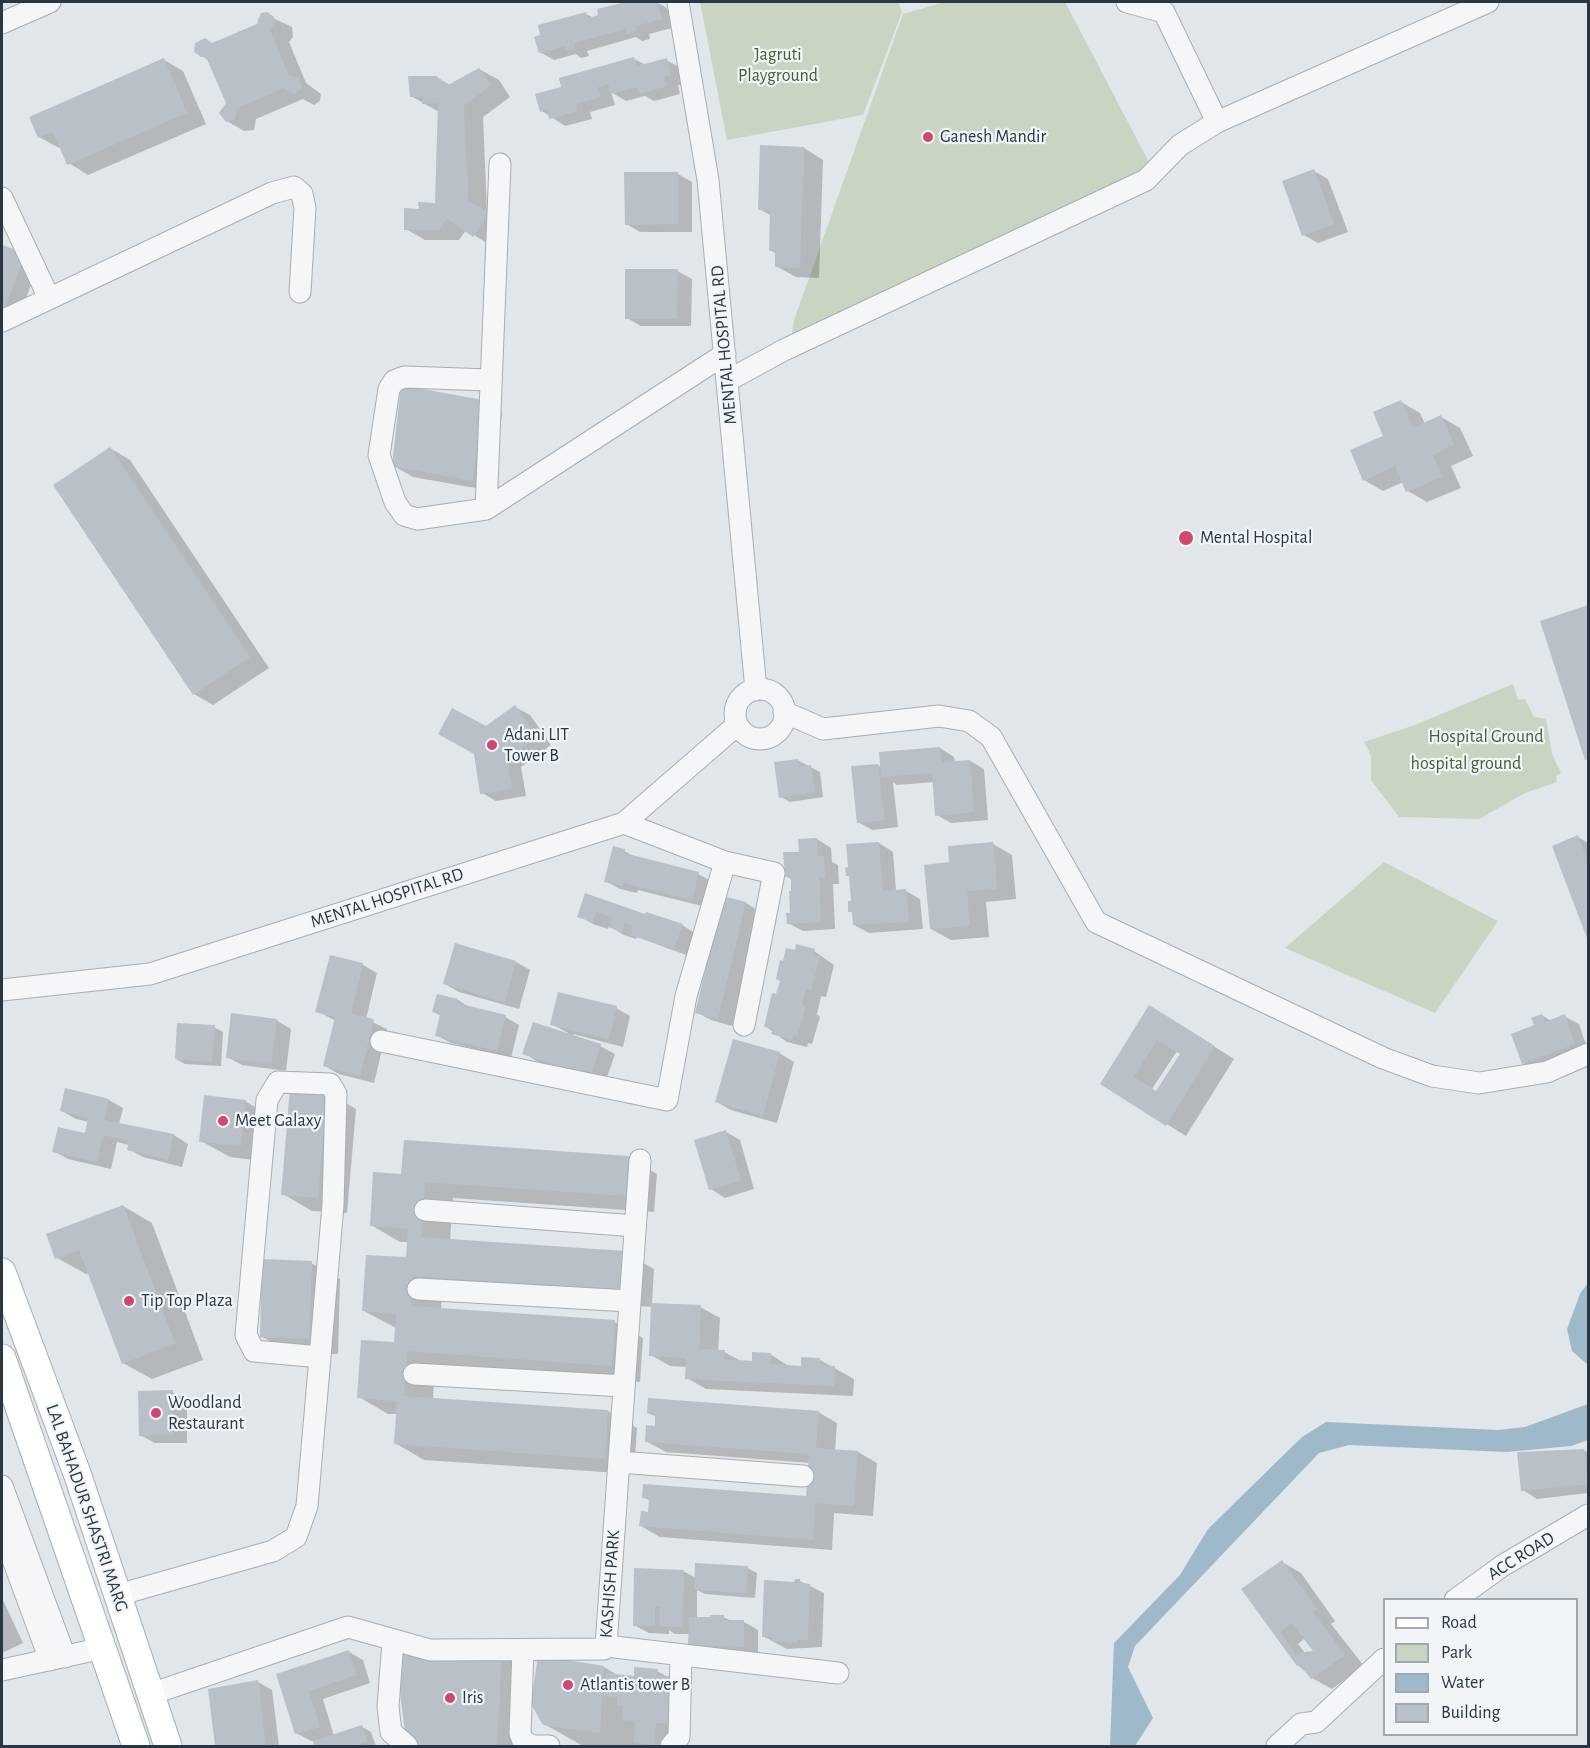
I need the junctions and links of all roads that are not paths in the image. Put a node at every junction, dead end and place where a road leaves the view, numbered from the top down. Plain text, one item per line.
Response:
1 (51, 2) edge
2 (678, 2) edge
3 (1127, 2) edge
4 (1488, 2) edge
5 (2, 23) edge
6 (1217, 122) junction
7 (500, 164) dead end
8 (2, 198) edge
9 (300, 292) dead end
10 (49, 298) junction
11 (2, 321) edge
12 (725, 354) junction
13 (490, 380) junction
14 (727, 381) junction
15 (486, 509) junction
16 (756, 690) junction
17 (784, 712) junction
18 (737, 725) junction
19 (624, 823) junction
20 (725, 861) junction
21 (2, 990) edge
22 (744, 1025) dead end
23 (381, 1041) dead end
24 (1588, 1054) edge
25 (640, 1160) dead end
26 (425, 1210) dead end
27 (636, 1226) junction
28 (2, 1272) edge
29 (418, 1289) dead end
30 (630, 1301) junction
31 (320, 1357) junction
32 (2, 1358) edge
33 (414, 1374) dead end
34 (624, 1386) junction
35 (619, 1462) junction
36 (803, 1476) dead end
37 (2, 1486) edge
38 (1588, 1515) edge
39 (3, 1541) edge
40 (118, 1595) junction
41 (1456, 1598) edge
42 (393, 1641) junction
43 (606, 1646) junction
44 (103, 1647) junction
45 (524, 1650) junction
46 (681, 1655) junction
47 (57, 1659) junction
48 (1383, 1660) edge
49 (2, 1670) edge
50 (838, 1673) dead end
51 (151, 1695) junction
52 (1316, 1722) junction
53 (136, 1746) edge
54 (168, 1746) edge
55 (407, 1746) edge
56 (549, 1746) edge
57 (671, 1746) edge
58 (1276, 1746) edge
59 (1297, 1746) edge

1 - 5 street
2 - 12 street, MENTAL HOSPITAL RD
3 - 6 street
4 - 6 street
6 - 14 street
7 - 13 street
8 - 10 street
9 - 10 street
10 - 11 street
12 - 14 street, MENTAL HOSPITAL RD
12 - 15 street
13 - 15 street
13 - 15 street
14 - 16 street, MENTAL HOSPITAL RD
16 - 17 street
16 - 18 street
17 - 18 street
17 - 24 street
18 - 19 street, MENTAL HOSPITAL RD
19 - 20 street
19 - 21 street, MENTAL HOSPITAL RD
20 - 22 street
20 - 23 street
25 - 27 street, KASHISH PARK
26 - 27 street
27 - 30 street, KASHISH PARK
28 - 40 main road, LAL BAHADUR SHASTRI MARG
29 - 30 street
30 - 34 street, KASHISH PARK
31 - 31 street
31 - 40 street
32 - 44 main road, LAL BAHADUR SHASTRI MARG
33 - 34 street
34 - 35 street, KASHISH PARK
35 - 36 street
35 - 43 street, KASHISH PARK
37 - 47 street
38 - 41 street, ACC ROAD
39 - 47 street
40 - 51 main road, LAL BAHADUR SHASTRI MARG
42 - 45 street, KASHISH PARK
42 - 51 street, KASHISH PARK
42 - 55 street
43 - 45 street, KASHISH PARK
43 - 46 street
44 - 47 street
44 - 53 main road, LAL BAHADUR SHASTRI MARG
45 - 56 street
46 - 50 street
46 - 57 street
47 - 49 street
48 - 52 street
51 - 54 main road, LAL BAHADUR SHASTRI MARG
52 - 58 street
52 - 59 street

